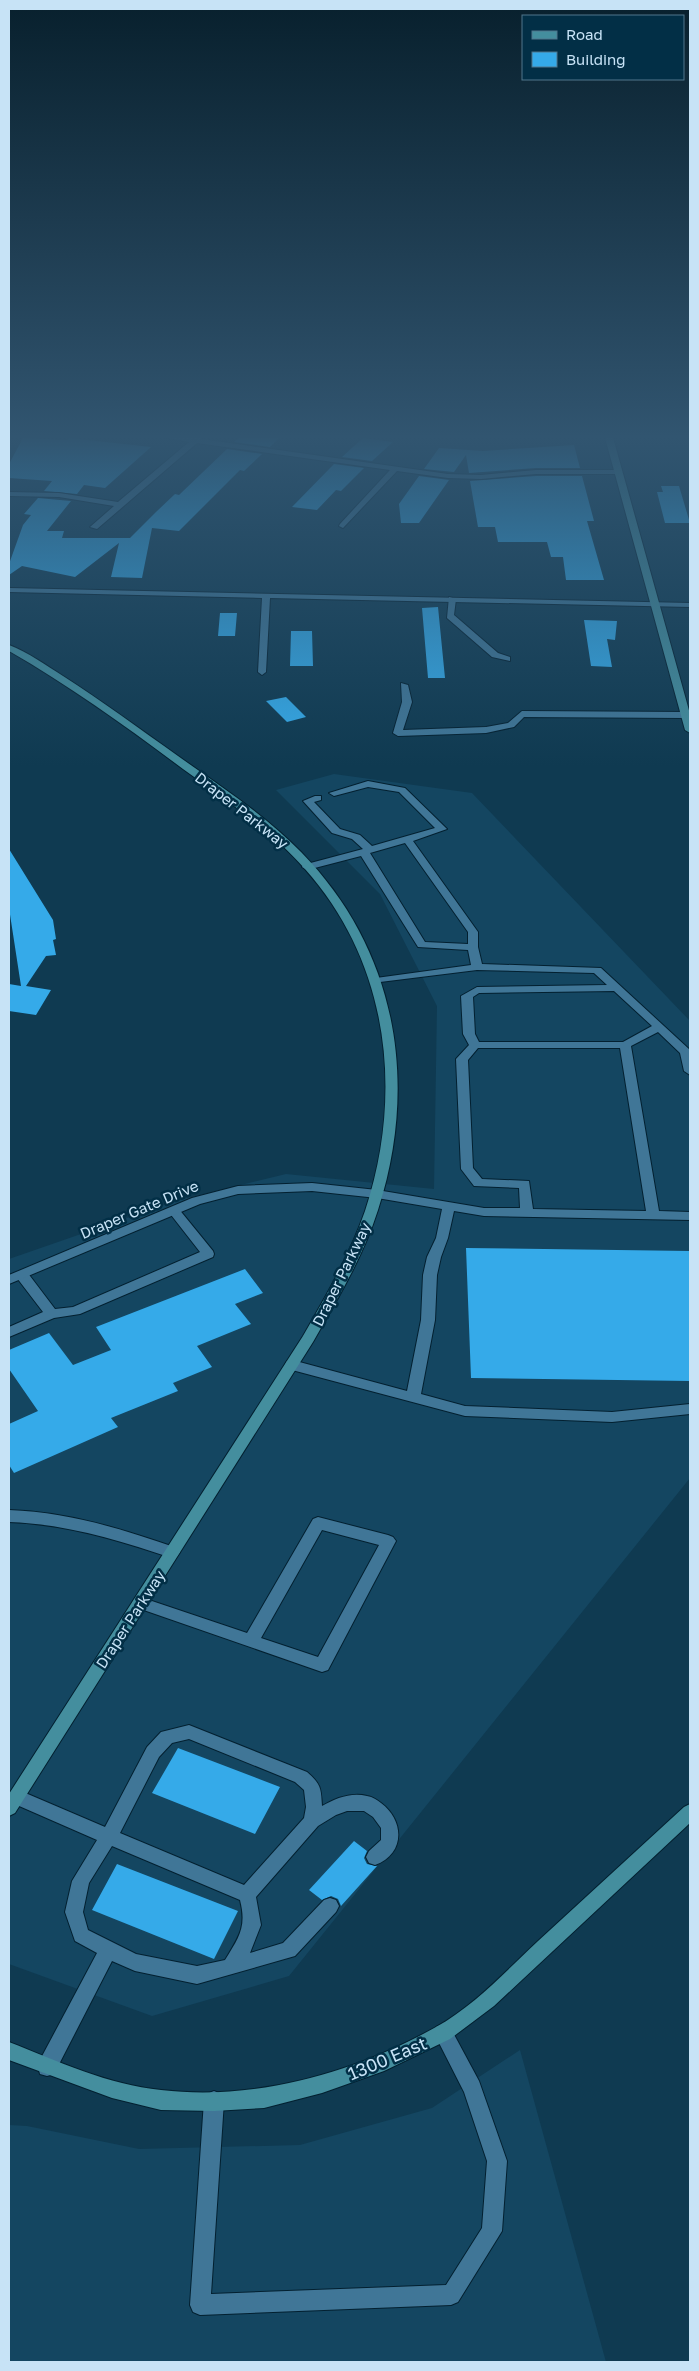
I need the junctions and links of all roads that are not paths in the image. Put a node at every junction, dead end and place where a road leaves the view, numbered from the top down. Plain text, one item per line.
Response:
1 (638, 545) edge
2 (9, 590) edge
3 (266, 595) junction
4 (452, 599) junction
5 (654, 604) junction
6 (690, 605) edge
7 (9, 648) edge
8 (507, 659) dead end
9 (262, 672) dead end
10 (404, 685) dead end
11 (685, 715) junction
12 (690, 730) edge
13 (334, 794) dead end
14 (318, 798) dead end
15 (406, 840) junction
16 (367, 851) junction
17 (307, 867) junction
18 (473, 947) junction
19 (477, 967) junction
20 (376, 981) junction
21 (617, 988) junction
22 (659, 1027) junction
23 (475, 1045) junction
24 (625, 1045) junction
25 (690, 1071) edge
26 (377, 1194) junction
27 (449, 1206) junction
28 (174, 1211) junction
29 (527, 1213) junction
30 (653, 1215) junction
31 (690, 1216) edge
32 (22, 1275) junction
33 (9, 1280) edge
34 (52, 1314) junction
35 (9, 1332) edge
36 (292, 1366) junction
37 (413, 1398) junction
38 (690, 1409) edge
39 (9, 1516) edge
40 (172, 1552) junction
41 (140, 1603) junction
42 (251, 1641) junction
43 (12, 1803) edge
44 (690, 1812) edge
45 (312, 1821) junction
46 (109, 1836) junction
47 (375, 1857) dead end
48 (246, 1895) junction
49 (330, 1906) dead end
50 (108, 1950) junction
51 (231, 1967) junction
52 (443, 2033) junction
53 (9, 2051) edge
54 (47, 2067) junction
55 (214, 2101) junction

1 - 5 main road
2 - 3 street
3 - 4 street
3 - 9 street
4 - 5 street
4 - 8 street
5 - 6 street
5 - 11 main road
7 - 17 main road, Draper Parkway
10 - 11 street
11 - 12 main road
13 - 15 street
14 - 16 street
15 - 16 street
15 - 18 street
16 - 17 street
16 - 18 street
17 - 20 main road, Draper Parkway
18 - 19 street
19 - 20 street
19 - 21 street
20 - 26 main road, Draper Parkway
21 - 22 street
21 - 23 street
22 - 24 street
22 - 25 street
23 - 24 street
23 - 29 street
24 - 30 street
26 - 27 street, Draper Gate Drive
26 - 28 street, Draper Gate Drive
26 - 36 main road, Draper Parkway
27 - 29 street, Draper Gate Drive
27 - 37 street
28 - 32 street, Draper Gate Drive
28 - 34 street
29 - 30 street, Draper Gate Drive
30 - 31 street, Draper Gate Drive
32 - 33 street, Draper Gate Drive
32 - 34 street
34 - 35 street
36 - 37 street
36 - 40 main road, Draper Parkway
37 - 38 street
39 - 40 street
40 - 41 main road, Draper Parkway
41 - 42 street
41 - 43 main road, Draper Parkway
42 - 42 street
43 - 46 street
44 - 52 main road, 1300 East
45 - 46 street
45 - 47 street
45 - 48 street
46 - 48 street
46 - 50 street
48 - 51 street
49 - 51 street
50 - 51 street
50 - 54 street
52 - 55 main road, 1300 East
52 - 55 street
53 - 54 main road, 1300 East
54 - 55 main road, 1300 East

